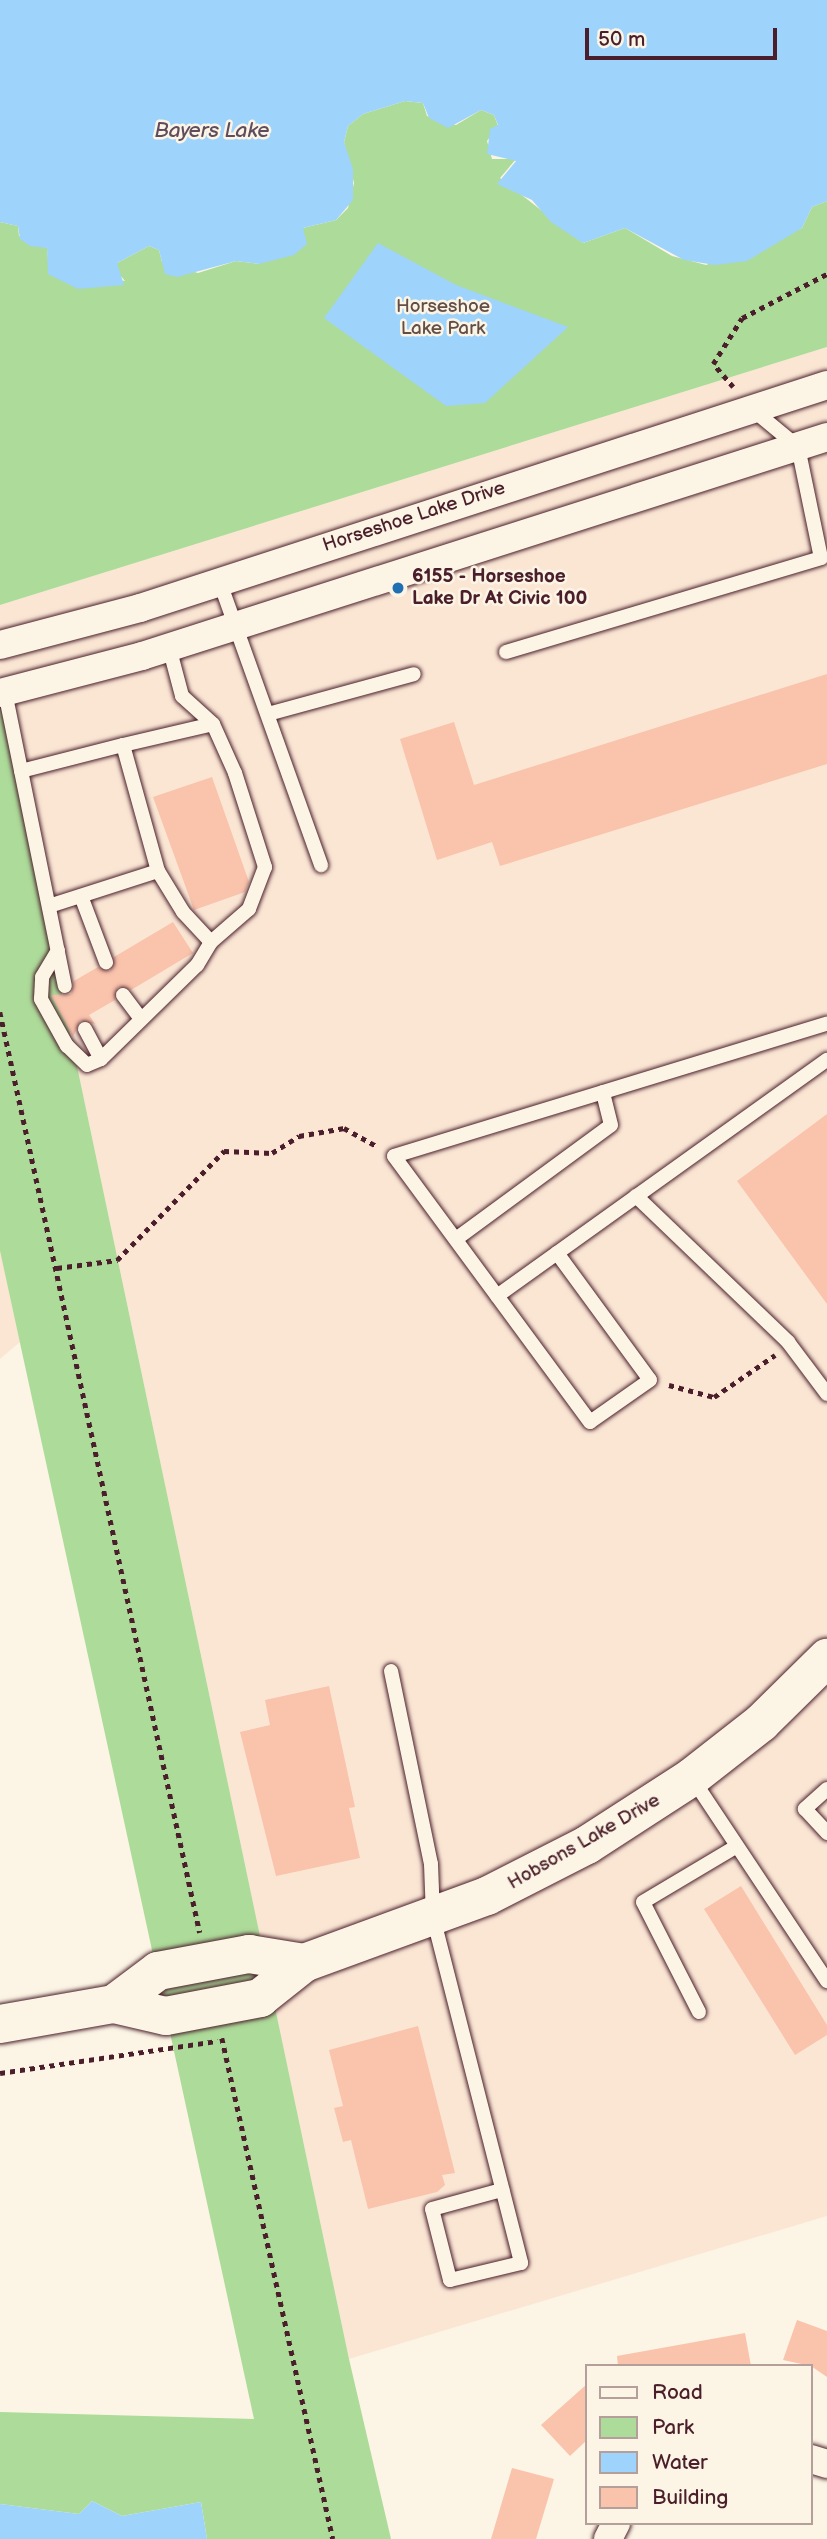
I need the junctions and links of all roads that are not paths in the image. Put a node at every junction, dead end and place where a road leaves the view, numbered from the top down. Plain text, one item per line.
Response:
1 (827, 385) edge
2 (752, 409) junction
3 (827, 437) edge
4 (798, 447) junction
5 (219, 580) junction
6 (235, 624) junction
7 (0, 645) edge
8 (169, 647) junction
9 (506, 652) dead end
10 (414, 674) dead end
11 (3, 692) edge
12 (268, 714) junction
13 (213, 724) junction
14 (123, 745) junction
15 (21, 771) junction
16 (321, 865) dead end
17 (158, 871) junction
18 (81, 895) junction
19 (49, 906) junction
20 (211, 942) junction
21 (58, 950) junction
22 (106, 962) dead end
23 (65, 986) dead end
24 (123, 995) dead end
25 (141, 1019) junction
26 (827, 1024) edge
27 (85, 1030) dead end
28 (101, 1059) junction
29 (827, 1060) edge
30 (603, 1092) junction
31 (636, 1196) junction
32 (456, 1239) junction
33 (557, 1253) junction
34 (497, 1296) junction
35 (827, 1394) edge
36 (827, 1658) edge
37 (391, 1671) dead end
38 (692, 1777) junction
39 (827, 1789) edge
40 (827, 1833) edge
41 (737, 1846) junction
42 (433, 1917) junction
43 (304, 1963) junction
44 (827, 1982) edge
45 (114, 2004) junction
46 (699, 2012) dead end
47 (0, 2024) edge
48 (502, 2190) junction

1 - 2 street, Horseshoe Lake Drive
2 - 4 lane
2 - 5 street, Horseshoe Lake Drive
3 - 4 street
4 - 6 street
4 - 9 lane
5 - 6 lane
5 - 7 street, Horseshoe Lake Drive
6 - 8 street
6 - 12 lane
8 - 11 street
8 - 13 lane
10 - 12 lane
11 - 15 lane
12 - 16 lane
13 - 14 lane
13 - 20 lane
14 - 15 lane
14 - 17 lane
15 - 19 lane
17 - 18 lane
17 - 20 lane
18 - 19 lane
18 - 22 lane
19 - 21 lane
20 - 25 lane
21 - 23 lane
21 - 28 lane
24 - 25 lane
25 - 28 lane
26 - 30 lane
27 - 28 lane
29 - 31 lane
30 - 32 lane
30 - 32 lane
31 - 33 lane
31 - 35 lane
32 - 34 lane
33 - 34 lane
33 - 34 lane
36 - 38 street, Hobsons Lake Drive
37 - 42 lane
38 - 41 lane
38 - 42 street, Hobsons Lake Drive
39 - 40 lane
41 - 44 lane
41 - 46 lane
42 - 43 street, Hobsons Lake Drive
42 - 48 lane
43 - 45 street, Hobsons Lake Drive
43 - 45 street, Hobsons Lake Drive
45 - 47 street, Hobsons Lake Drive
48 - 48 lane

